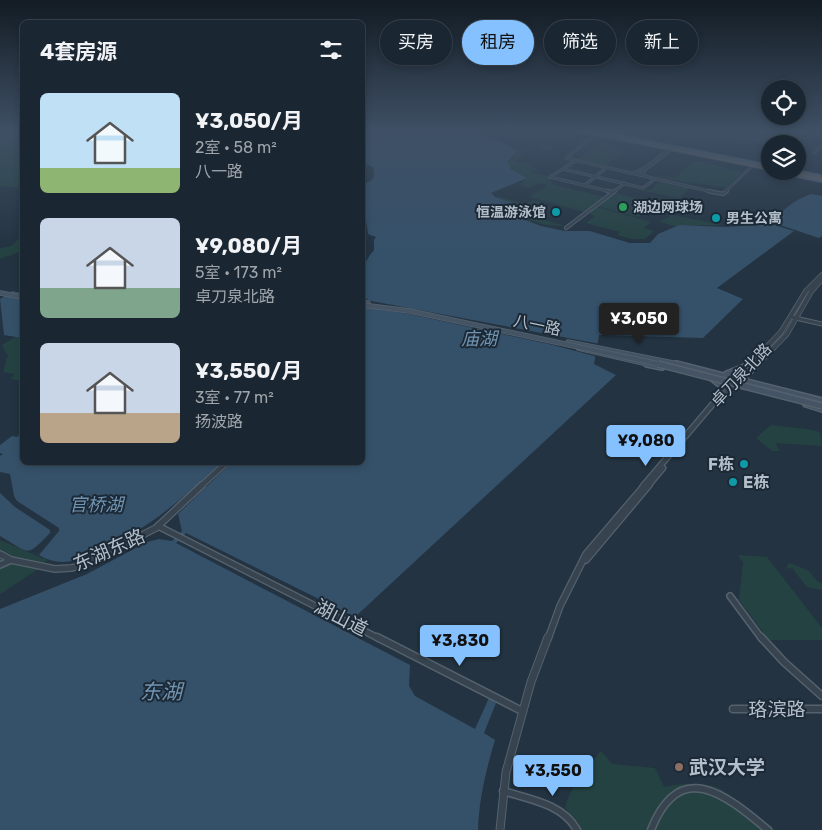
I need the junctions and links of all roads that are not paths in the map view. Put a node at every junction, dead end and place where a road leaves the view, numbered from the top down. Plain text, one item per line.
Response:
1 (563, 169) joint
2 (605, 169) edge
3 (609, 169) edge
4 (643, 169) edge
5 (647, 169) edge
6 (749, 169) edge
7 (635, 172) junction
8 (628, 173) junction
9 (642, 174) junction
10 (806, 174) edge
11 (806, 175) edge
12 (594, 176) junction
13 (645, 176) junction
14 (806, 176) edge
15 (806, 176) edge
16 (813, 177) junction
17 (655, 179) junction
18 (822, 179) edge
19 (625, 184) junction
20 (584, 185) junction
21 (614, 192) junction
22 (566, 228) dead end
23 (822, 275) edge
24 (822, 279) edge
25 (1, 294) edge
26 (20, 299) edge
27 (365, 303) edge
28 (365, 304) edge
29 (791, 317) junction
30 (797, 318) junction
31 (822, 324) edge
32 (568, 343) junction
33 (747, 366) junction
34 (718, 373) junction
35 (711, 378) junction
36 (738, 379) junction
37 (734, 384) junction
38 (723, 392) junction
39 (821, 405) edge
40 (224, 465) edge
41 (158, 526) junction
42 (0, 554) edge
43 (12, 560) junction
44 (0, 565) edge
45 (581, 565) junction
46 (730, 596) dead end
47 (481, 690) joint
48 (822, 696) edge
49 (732, 709) dead end
50 (822, 709) edge
51 (522, 711) junction
52 (503, 791) junction
53 (500, 830) edge
54 (577, 830) edge
55 (651, 830) edge
56 (768, 830) edge

1 - 12 street
1 - 20 street
2 - 12 street
3 - 8 street
4 - 7 street
5 - 9 street
6 - 17 street
7 - 8 street
7 - 9 street
8 - 13 street
9 - 13 street
10 - 18 main road
11 - 16 highway
12 - 19 street
12 - 20 street
13 - 17 street
14 - 18 main road
15 - 16 highway
16 - 18 highway
17 - 19 street
19 - 21 street
20 - 21 street
21 - 22 street
23 - 29 street, 卓刀泉北路
24 - 30 street, 卓刀泉北路
25 - 26 main road
27 - 32 main road, 八一路, bridge
28 - 32 main road, 八一路, bridge
29 - 30 street
29 - 33 street, 卓刀泉北路
30 - 31 street
30 - 36 street, 卓刀泉北路
32 - 34 main road, bridge
32 - 35 main road, bridge
32 - 39 main road, 八一路, bridge
33 - 34 main road
33 - 36 street, 卓刀泉北路
34 - 36 main road
35 - 37 main road
35 - 38 main road
36 - 37 street, 卓刀泉北路
36 - 39 main road
37 - 38 street, 卓刀泉北路
37 - 39 main road
37 - 45 street, 卓刀泉北路
38 - 45 street, 卓刀泉北路
40 - 41 street, 东湖东路
41 - 43 street, 东湖东路
41 - 47 street, 湖山道
42 - 43 street, 东湖东路
43 - 44 street
45 - 51 street, 卓刀泉北路
46 - 48 street
47 - 51 street, 湖山道
49 - 50 street, 珞滨路
51 - 52 street, 卓刀泉北路
52 - 53 street, 卓刀泉北路
52 - 54 street
55 - 56 street

